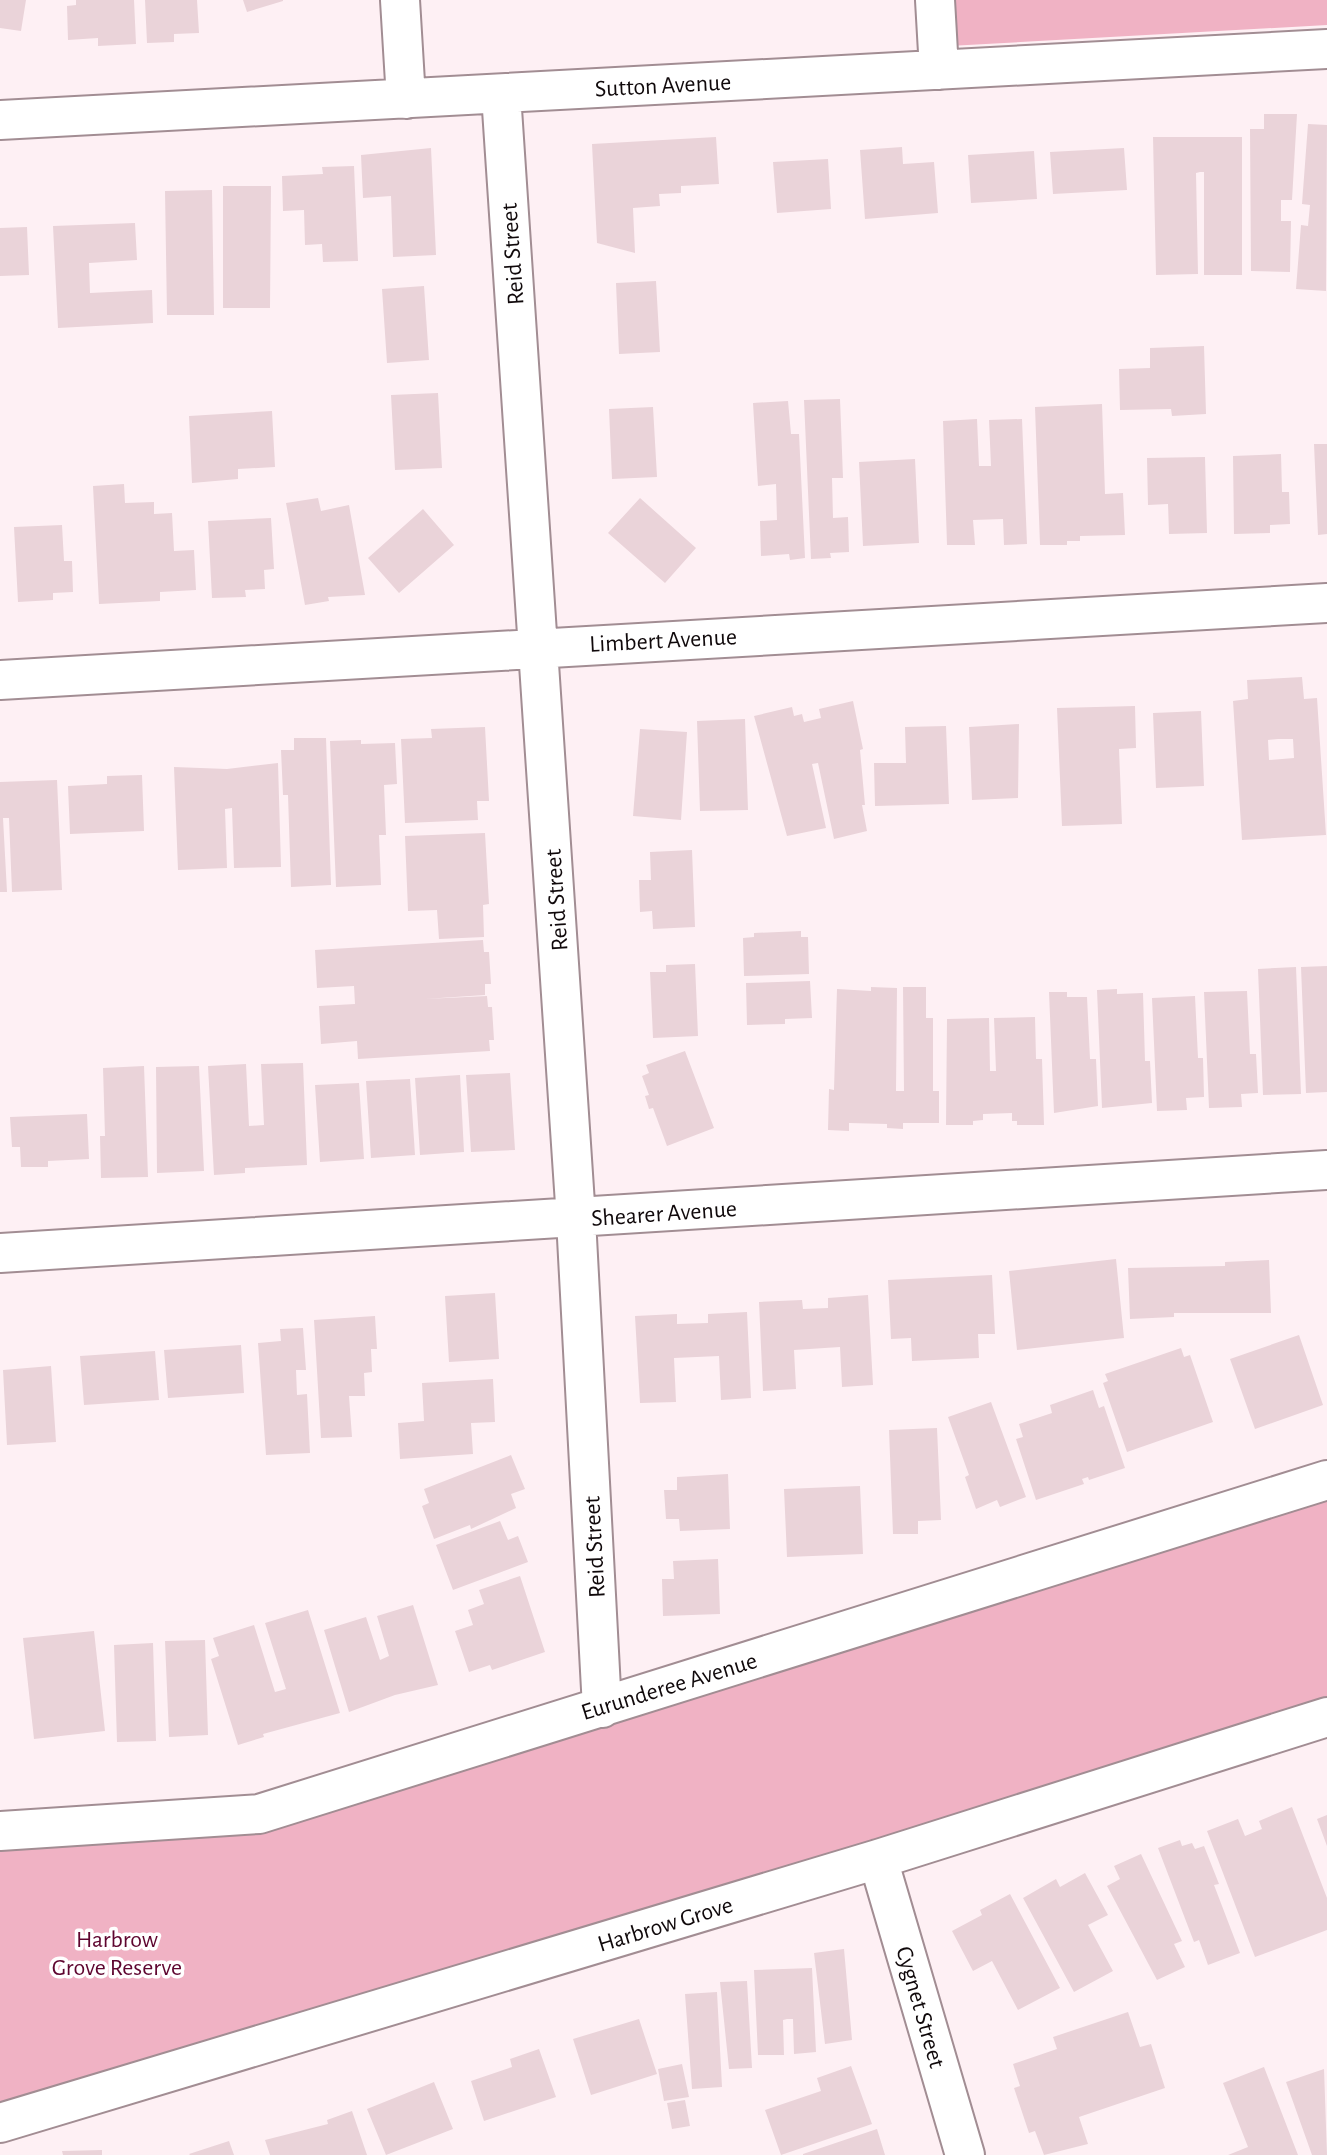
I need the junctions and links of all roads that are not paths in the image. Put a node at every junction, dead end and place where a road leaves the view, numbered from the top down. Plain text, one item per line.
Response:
1 (400, 0) edge
2 (935, 0) edge
3 (1327, 49) edge
4 (939, 70) junction
5 (501, 94) junction
6 (406, 99) junction
7 (0, 120) edge
8 (1327, 603) edge
9 (540, 647) junction
10 (0, 680) edge
11 (1327, 1170) edge
12 (576, 1219) junction
13 (0, 1253) edge
14 (1327, 1480) edge
15 (602, 1708) junction
16 (1327, 1717) edge
17 (0, 1831) edge
18 (878, 1859) junction
19 (0, 2123) edge
20 (965, 2155) edge

1 - 6 street
2 - 4 street
3 - 4 street, Sutton Avenue
4 - 5 street, Sutton Avenue
5 - 6 street, Sutton Avenue
5 - 9 street, Reid Street
6 - 7 street, Sutton Avenue
8 - 9 street, Limbert Avenue
9 - 10 street, Limbert Avenue
9 - 12 street, Reid Street
11 - 12 street, Shearer Avenue
12 - 13 street, Shearer Avenue
12 - 15 street, Reid Street
14 - 15 street, Eurunderee Avenue
15 - 17 street, Eurunderee Avenue
16 - 18 street, Harbrow Grove
18 - 19 street, Harbrow Grove
18 - 20 street, Cygnet Street

